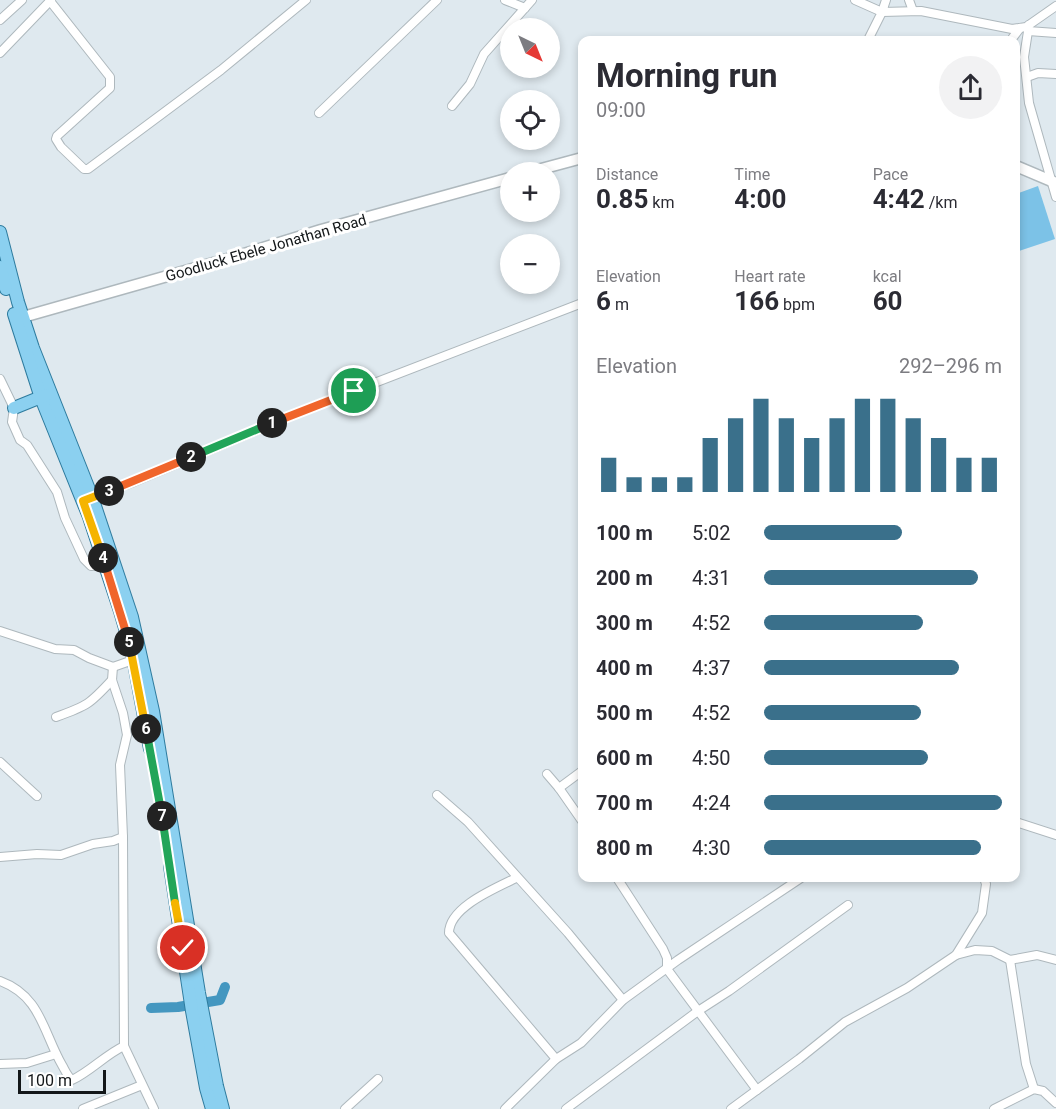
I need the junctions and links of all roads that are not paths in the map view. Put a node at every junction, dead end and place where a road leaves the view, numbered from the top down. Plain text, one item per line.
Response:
1 (22, 0) edge
2 (51, 0) edge
3 (306, 0) edge
4 (437, 0) edge
5 (505, 0) edge
6 (532, 0) edge
7 (855, 0) edge
8 (886, 0) edge
9 (909, 0) edge
10 (1056, 6) edge
11 (525, 8) junction
12 (913, 11) junction
13 (882, 12) junction
14 (0, 20) edge
15 (1026, 28) junction
16 (1056, 33) edge
17 (870, 36) edge
18 (1016, 36) edge
19 (0, 54) edge
20 (1056, 76) edge
21 (1027, 77) junction
22 (452, 106) dead end
23 (318, 113) dead end
24 (578, 159) edge
25 (560, 164) edge
26 (1020, 168) edge
27 (500, 181) edge
28 (1054, 182) edge
29 (1056, 197) edge
30 (0, 232) edge
31 (0, 267) edge
32 (578, 305) edge
33 (23, 317) junction
34 (0, 379) edge
35 (45, 395) junction
36 (14, 408) junction
37 (88, 499) junction
38 (105, 565) junction
39 (0, 631) edge
40 (133, 660) junction
41 (113, 667) junction
42 (112, 680) junction
43 (56, 717) dead end
44 (0, 762) edge
45 (547, 774) dead end
46 (578, 774) edge
47 (560, 788) junction
48 (437, 795) dead end
49 (38, 796) dead end
50 (578, 815) edge
51 (1020, 823) edge
52 (1056, 835) edge
53 (123, 837) junction
54 (0, 857) edge
55 (516, 878) junction
56 (620, 882) edge
57 (795, 882) edge
58 (985, 882) edge
59 (848, 905) dead end
60 (956, 955) junction
61 (1010, 960) junction
62 (1056, 960) edge
63 (667, 969) junction
64 (0, 981) edge
65 (194, 994) junction
66 (623, 1000) junction
67 (197, 1011) junction
68 (698, 1011) junction
69 (124, 1046) junction
70 (56, 1054) junction
71 (556, 1059) junction
72 (0, 1064) edge
73 (378, 1079) dead end
74 (142, 1085) junction
75 (1034, 1089) junction
76 (757, 1090) junction
77 (1056, 1103) edge
78 (83, 1109) edge
79 (154, 1109) edge
80 (212, 1109) edge
81 (223, 1109) edge
82 (345, 1109) edge
83 (505, 1109) edge
84 (566, 1109) edge
85 (730, 1109) edge
86 (994, 1109) edge

1 - 14 street
2 - 3 street
2 - 19 street
4 - 23 street
5 - 11 street
6 - 11 street
7 - 13 street
8 - 13 street
9 - 12 street
10 - 15 street
11 - 22 street
12 - 13 street
12 - 15 street
13 - 17 street
15 - 16 street
15 - 18 street
15 - 21 street
20 - 21 street
21 - 28 street
24 - 25 main road
26 - 28 main road
27 - 33 main road, Goodluck Ebele Jonathan Road
28 - 29 street
30 - 33 main road
31 - 35 main road
32 - 37 street
33 - 35 main road
34 - 36 street
35 - 36 main road
35 - 37 main road
36 - 38 street
37 - 38 main road
37 - 65 main road
38 - 40 main road
39 - 41 street
40 - 41 street
40 - 65 main road
41 - 42 street
42 - 43 street
42 - 53 street
44 - 49 street
45 - 47 street
46 - 47 street
47 - 50 street
48 - 55 street
51 - 52 street
53 - 54 street
53 - 69 street
55 - 66 street
55 - 71 street
56 - 63 street
57 - 63 street
58 - 60 street
59 - 68 street
60 - 61 street
60 - 76 street
61 - 62 street
61 - 75 street
63 - 66 street
63 - 68 street
64 - 70 street
65 - 67 main road
66 - 71 street
67 - 80 main road
67 - 81 main road
68 - 76 street
68 - 84 street
69 - 70 street
69 - 74 street
70 - 72 street
71 - 83 street
73 - 82 street
74 - 78 street
74 - 79 street
75 - 77 street
75 - 86 street
76 - 85 street

